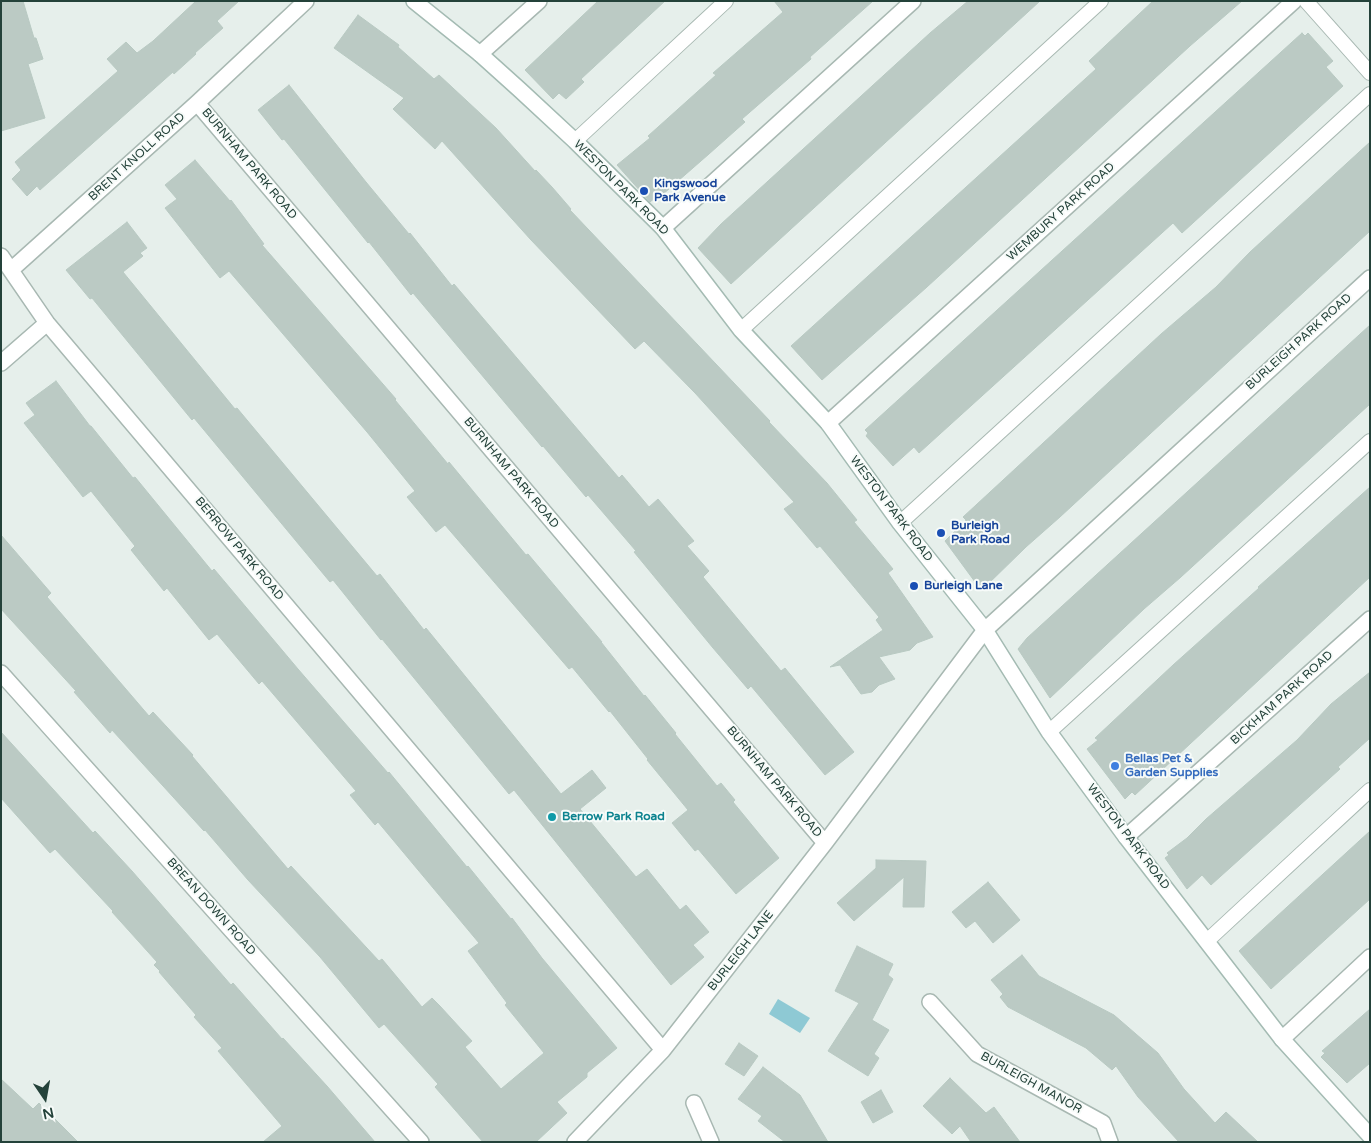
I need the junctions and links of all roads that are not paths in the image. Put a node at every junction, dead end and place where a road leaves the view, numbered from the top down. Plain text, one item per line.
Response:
1 (306, 1) edge
2 (414, 1) edge
3 (539, 1) edge
4 (726, 1) edge
5 (913, 1) edge
6 (1100, 1) edge
7 (1294, 1) edge
8 (1306, 1) edge
9 (480, 54) junction
10 (1370, 73) edge
11 (1370, 94) edge
12 (197, 103) junction
13 (575, 141) junction
14 (663, 228) junction
15 (1, 256) edge
16 (11, 270) junction
17 (1370, 278) edge
18 (48, 323) junction
19 (740, 330) junction
20 (1, 363) edge
21 (828, 423) junction
22 (1370, 441) edge
23 (900, 523) junction
24 (1370, 619) edge
25 (985, 630) junction
26 (1, 673) edge
27 (1050, 732) junction
28 (1370, 790) edge
29 (1126, 837) junction
30 (825, 843) junction
31 (1207, 941) junction
32 (1370, 957) edge
33 (930, 1002) dead end
34 (1282, 1039) junction
35 (663, 1050) junction
36 (694, 1103) dead end
37 (1369, 1132) edge
38 (421, 1142) edge
39 (574, 1142) edge
40 (711, 1142) edge
41 (1110, 1142) edge

1 - 12 street, BRENT KNOLL ROAD
2 - 9 street, WESTON PARK ROAD
3 - 9 street
4 - 13 lane
5 - 14 street
6 - 19 lane
7 - 21 street, WEMBURY PARK ROAD
8 - 10 lane
9 - 13 street, WESTON PARK ROAD
11 - 23 lane
12 - 16 street, BRENT KNOLL ROAD
12 - 30 street, BURNHAM PARK ROAD
13 - 14 street, WESTON PARK ROAD
14 - 19 street, WESTON PARK ROAD
15 - 16 street, BERROW PARK ROAD
16 - 18 street, BERROW PARK ROAD
17 - 25 street, BURLEIGH PARK ROAD
18 - 20 street
18 - 35 street, BERROW PARK ROAD
19 - 21 street, WESTON PARK ROAD
21 - 23 street, WESTON PARK ROAD
22 - 27 lane
23 - 25 street, WESTON PARK ROAD
24 - 29 street, BICKHAM PARK ROAD
25 - 27 street, WESTON PARK ROAD
25 - 30 street, BURLEIGH LANE
26 - 38 street, BREAN DOWN ROAD
27 - 29 street, WESTON PARK ROAD
28 - 31 lane
29 - 31 street, WESTON PARK ROAD
30 - 35 street, BURLEIGH LANE
31 - 34 street, WESTON PARK ROAD
32 - 34 street
33 - 41 street, BURLEIGH MANOR
34 - 37 street, WESTON PARK ROAD
35 - 39 street, BURLEIGH LANE
36 - 40 street

